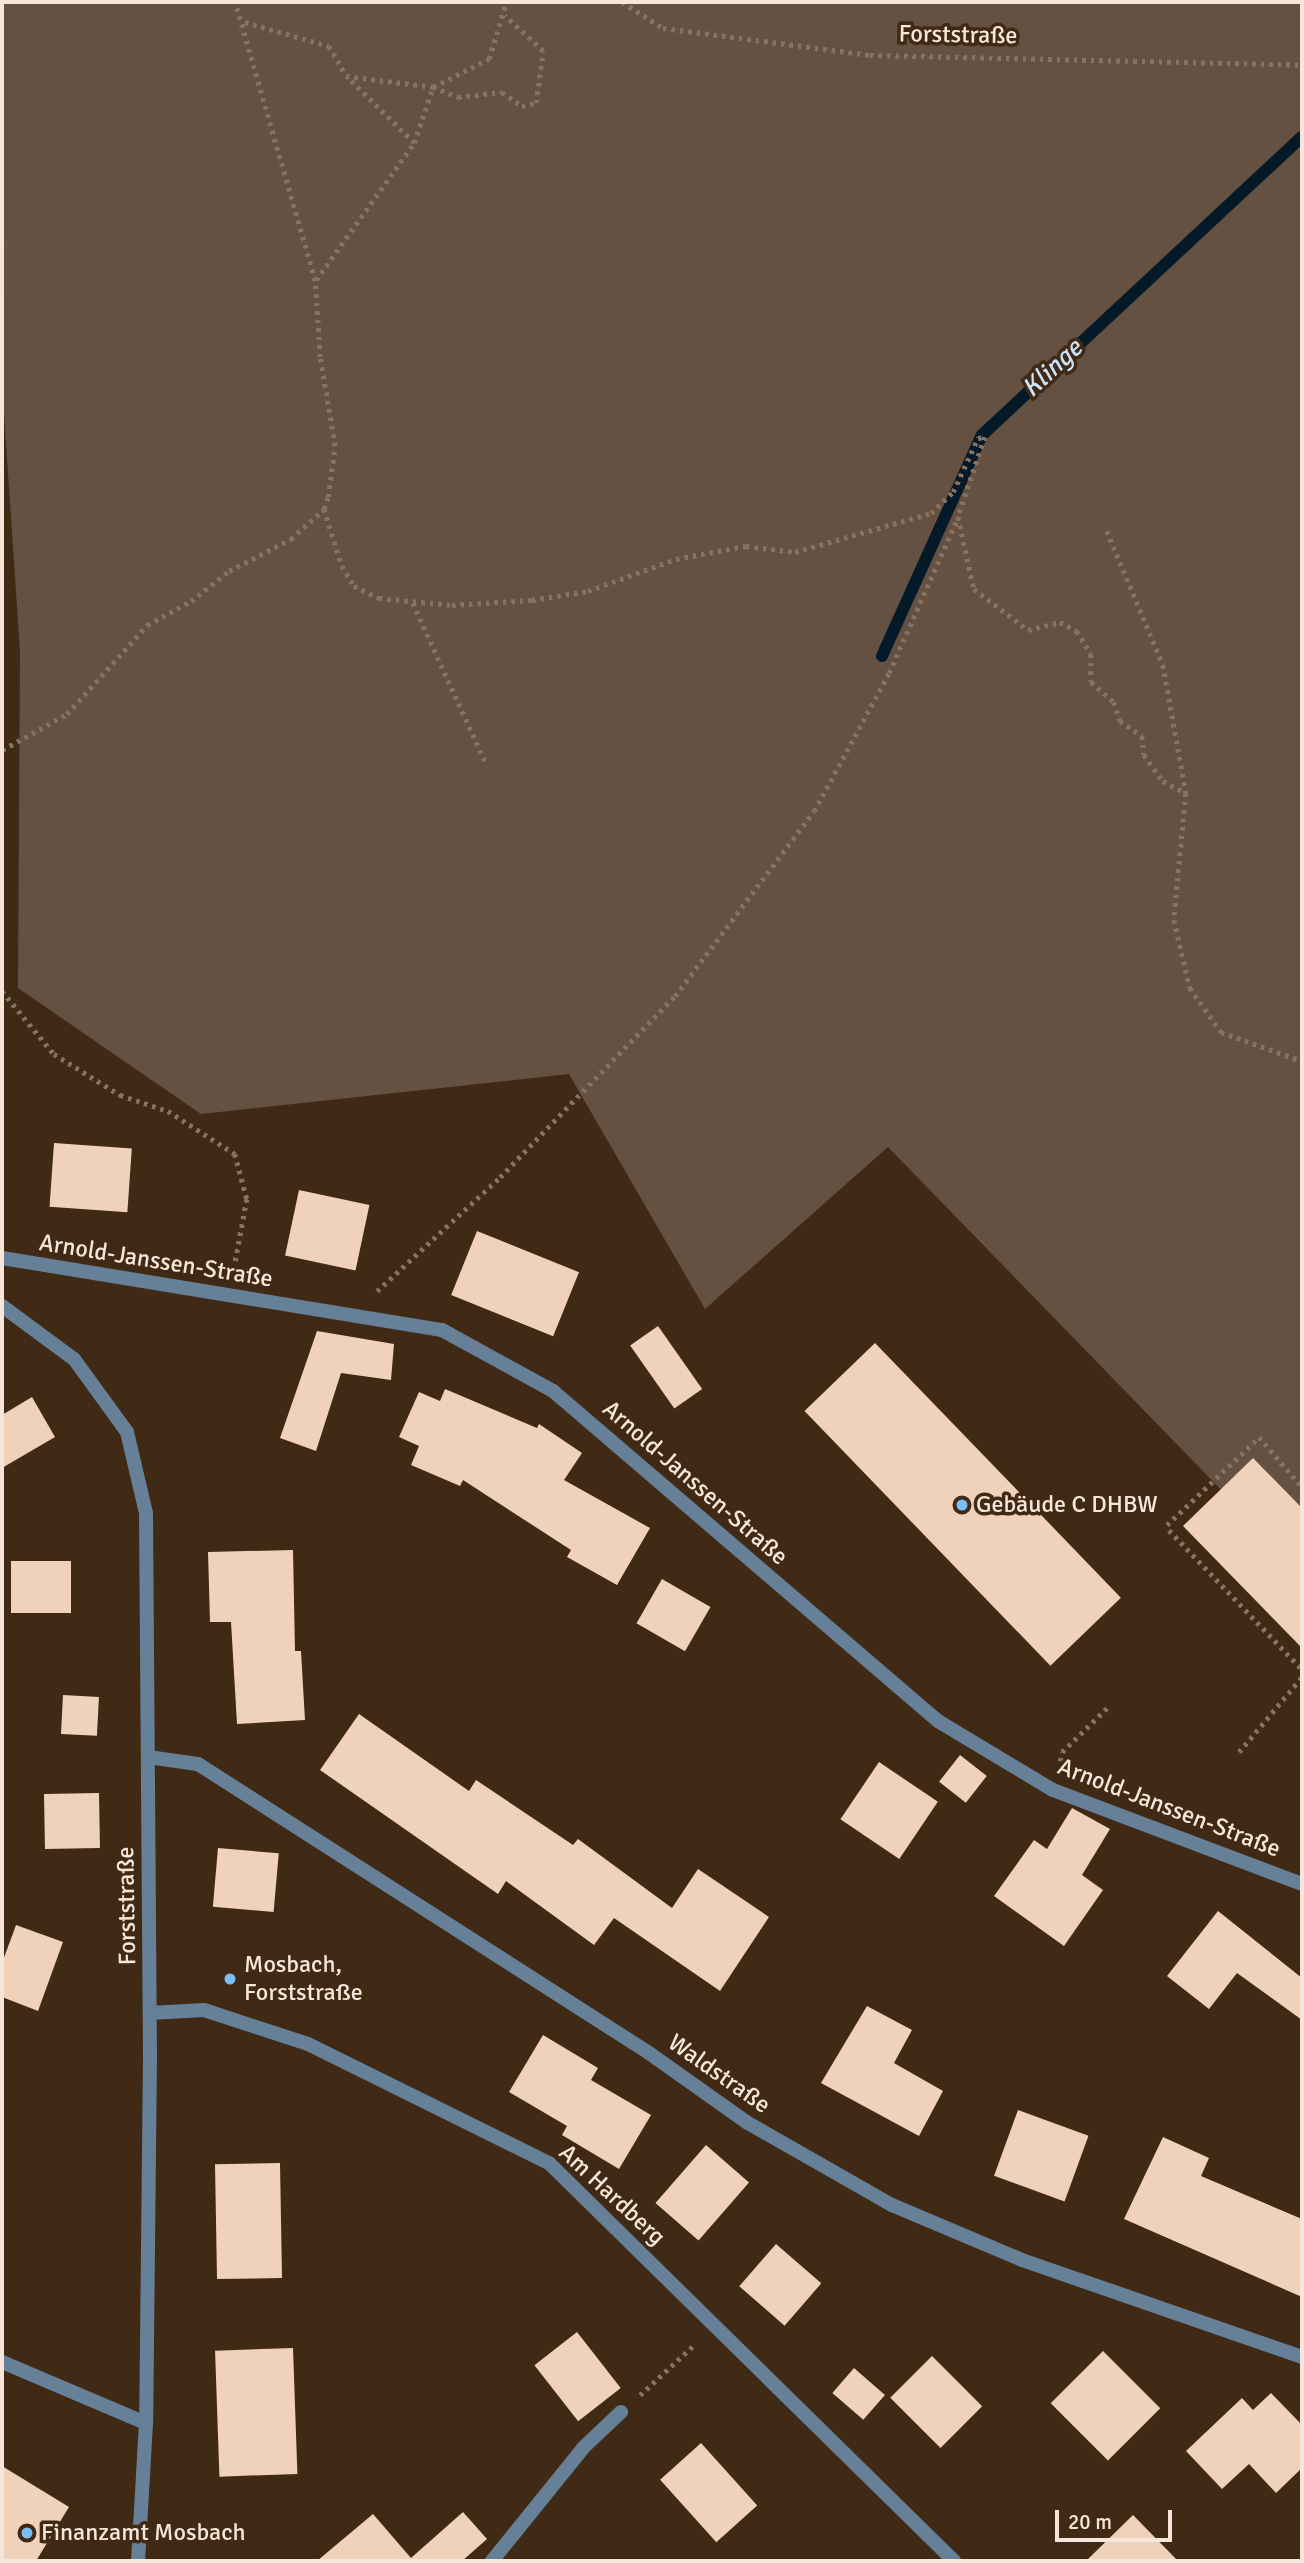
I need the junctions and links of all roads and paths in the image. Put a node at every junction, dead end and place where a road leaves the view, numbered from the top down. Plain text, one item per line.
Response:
1 (235, 2) edge
2 (506, 2) edge
3 (622, 2) edge
4 (505, 16) junction
5 (244, 22) junction
6 (1302, 65) edge
7 (346, 76) junction
8 (433, 87) junction
9 (414, 142) junction
10 (2, 244) edge
11 (3, 277) edge
12 (315, 281) junction
13 (2, 297) edge
14 (324, 509) junction
15 (958, 517) junction
16 (1107, 531) dead end
17 (412, 603) junction
18 (2, 750) edge
19 (485, 761) dead end
20 (1186, 793) junction
21 (2, 991) edge
22 (1302, 1061) edge
23 (2, 1258) edge
24 (225, 1296) junction
25 (2, 1306) edge
26 (350, 1315) junction
27 (1302, 1487) edge
28 (1302, 1669) edge
29 (1302, 1677) edge
30 (1107, 1708) dead end
31 (1239, 1752) dead end
32 (148, 1757) junction
33 (1053, 1790) junction
34 (1302, 1884) edge
35 (150, 2013) junction
36 (701, 2339) dead end
37 (1302, 2357) edge
38 (2, 2362) edge
39 (621, 2412) joint
40 (146, 2423) junction
41 (138, 2561) edge
42 (492, 2561) edge
43 (954, 2561) edge

1 - 5 path
2 - 4 path
3 - 6 path, Forststraße
4 - 8 path
4 - 8 path
5 - 7 path
5 - 12 path
7 - 8 path
7 - 9 path
8 - 9 path
9 - 12 path
10 - 11 path
11 - 13 path
12 - 14 path
14 - 17 path
14 - 18 path
15 - 17 path
15 - 20 path
15 - 26 path
16 - 20 path
17 - 19 path
20 - 22 path
21 - 24 path
23 - 24 street, Arnold-Janssen-Straße
24 - 26 street, Arnold-Janssen-Straße
25 - 32 street, Forststraße
26 - 33 street, Arnold-Janssen-Straße
27 - 28 path
29 - 31 path
30 - 33 path
32 - 35 street, Forststraße
32 - 37 street, Waldstraße
33 - 34 street, Arnold-Janssen-Straße
35 - 40 street, Forststraße
35 - 43 street, Am Hardberg
36 - 39 path
38 - 40 street
39 - 42 street
40 - 41 street, Forststraße

